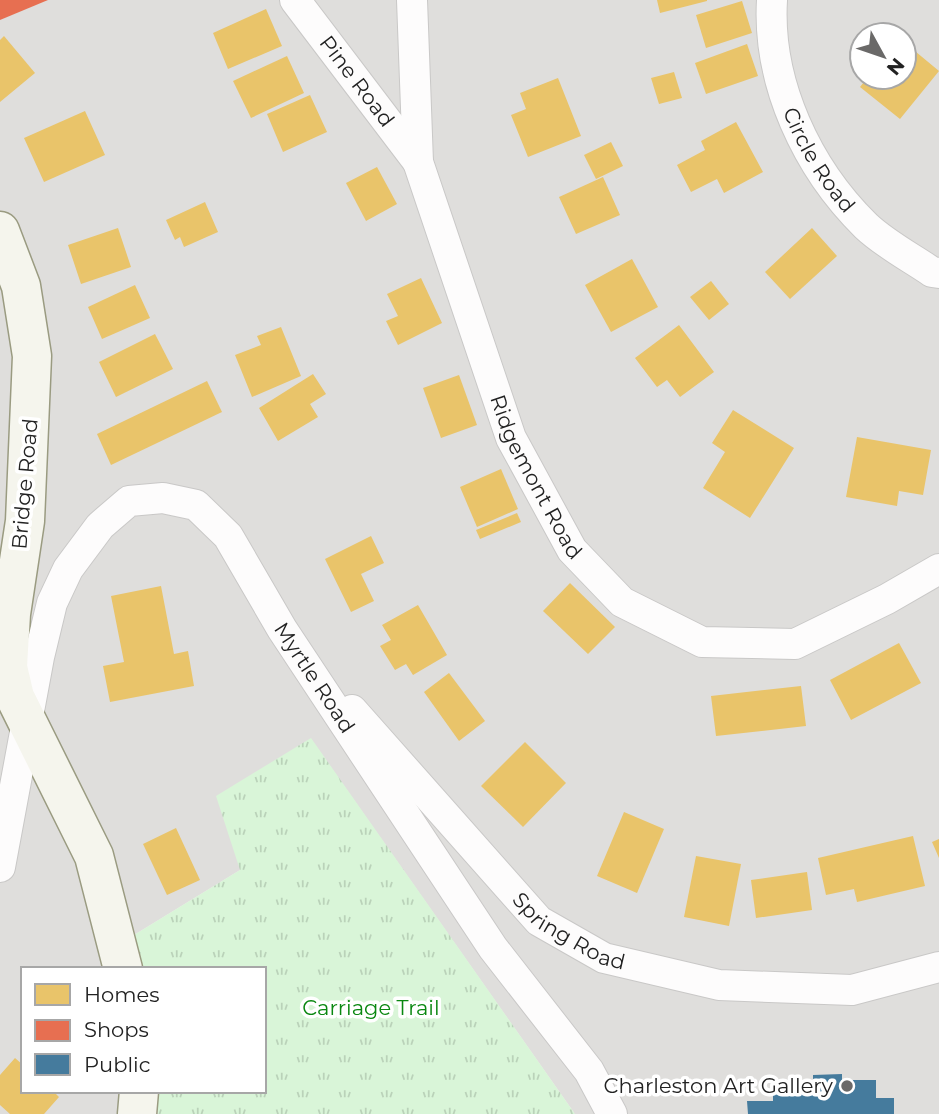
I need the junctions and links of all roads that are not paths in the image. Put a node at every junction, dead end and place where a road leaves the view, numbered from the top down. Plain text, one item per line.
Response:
1 (295, 0) edge
2 (412, 0) edge
3 (772, 0) edge
4 (418, 162) junction
5 (0, 231) edge
6 (939, 273) edge
7 (939, 569) edge
8 (302, 660) junction
9 (26, 720) junction
10 (0, 867) edge
11 (122, 967) edge
12 (939, 967) edge
13 (139, 1093) edge
14 (137, 1114) edge
15 (612, 1114) edge

1 - 4 street, Pine Road
2 - 4 street, Ridgemont Road
3 - 6 street, Circle Road
4 - 7 street, Ridgemont Road
5 - 9 street, Bridge Road
8 - 9 street, Myrtle Road
8 - 12 street, Spring Road
8 - 15 street, Myrtle Road
9 - 10 street, Myrtle Road
9 - 11 street, Bridge Road
13 - 14 street

